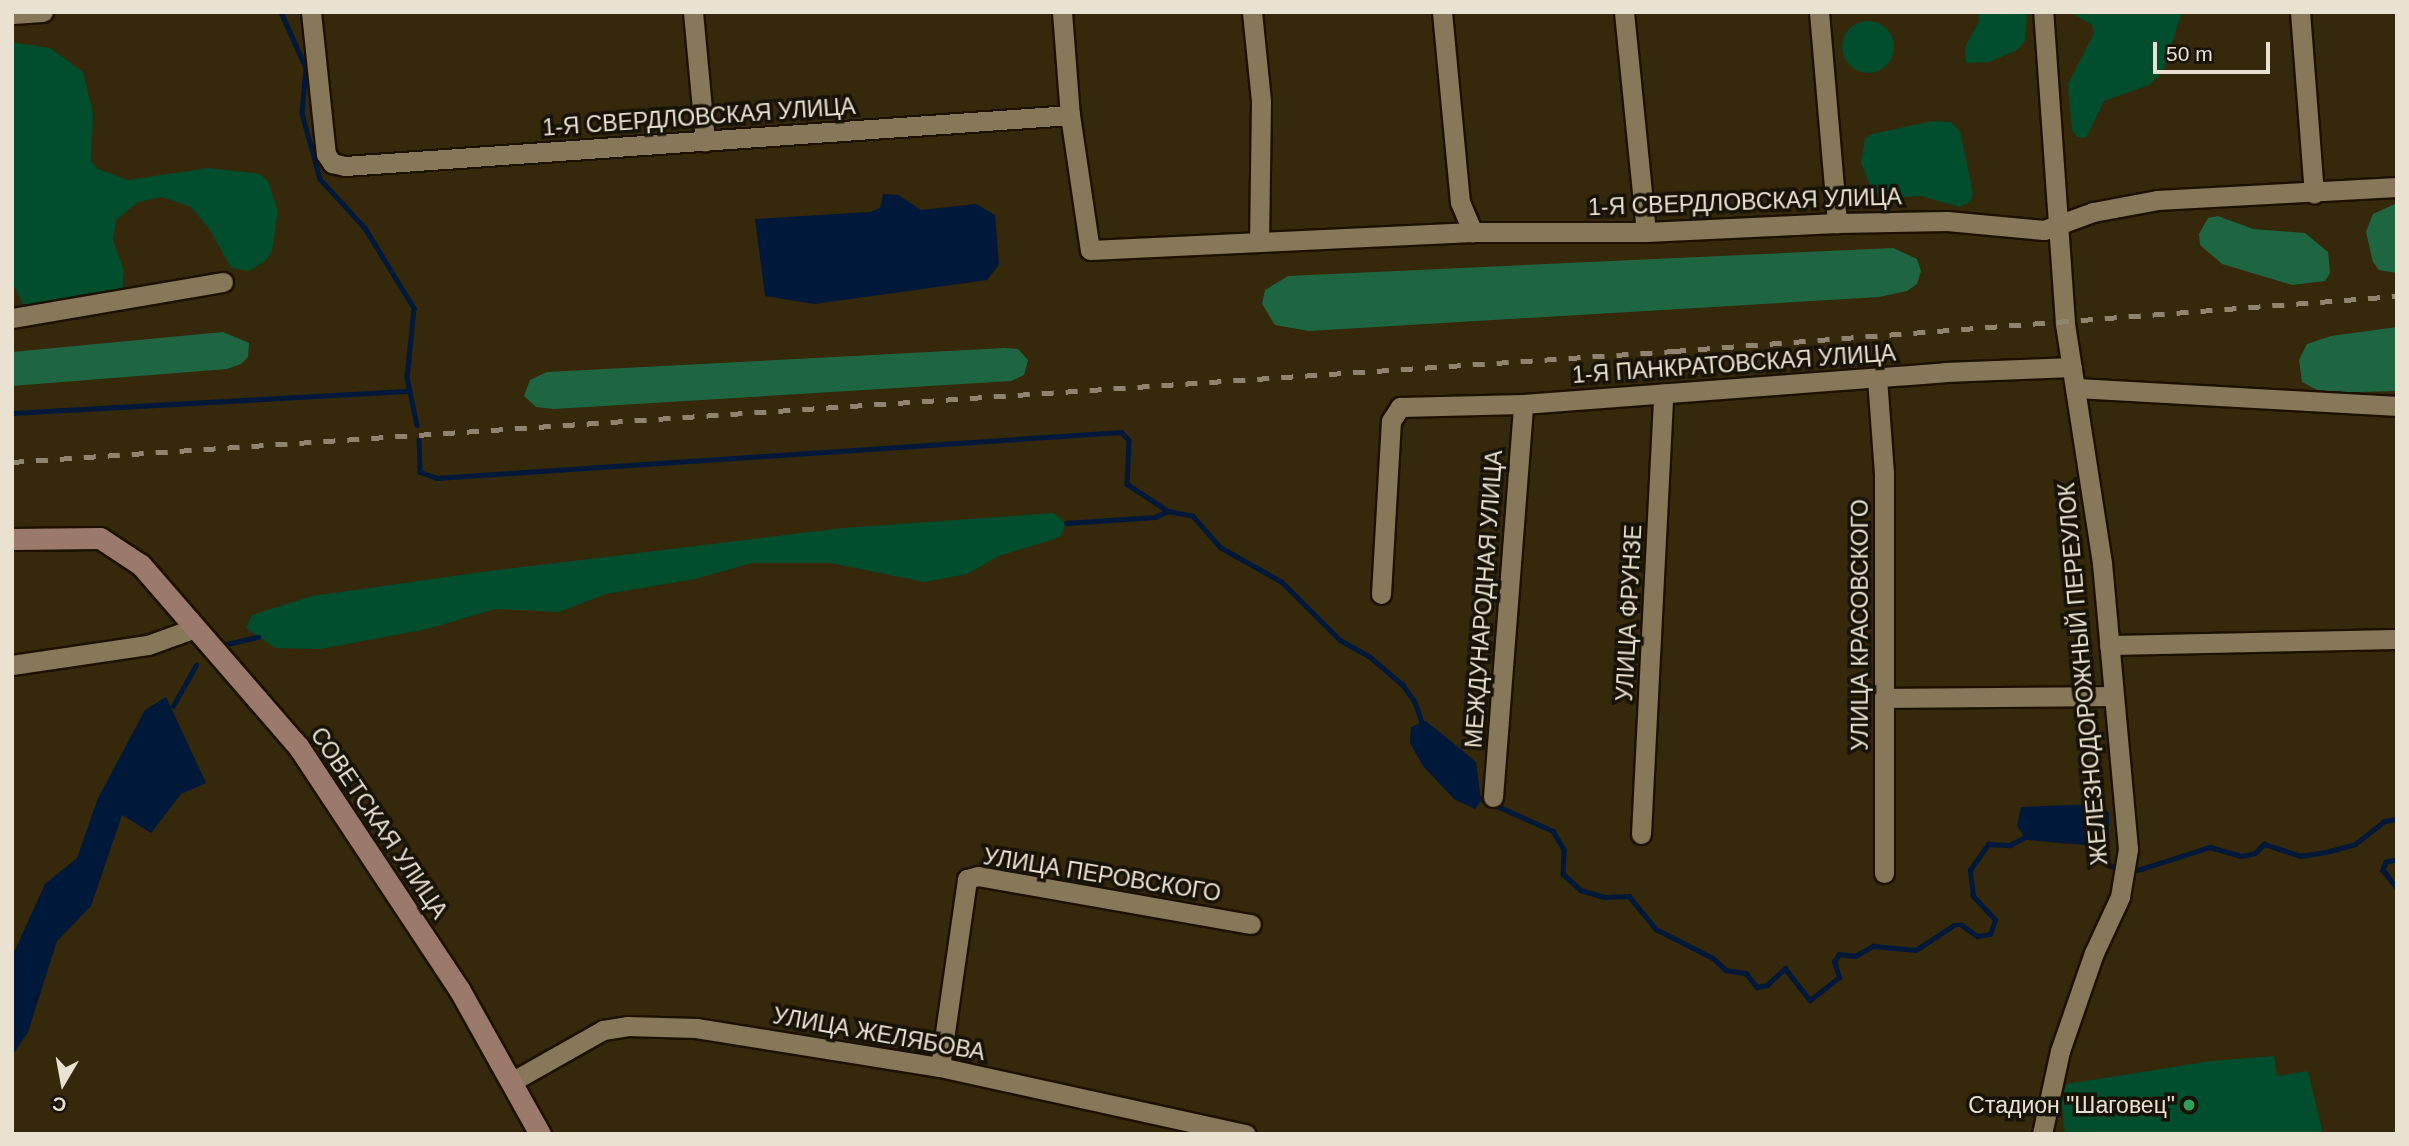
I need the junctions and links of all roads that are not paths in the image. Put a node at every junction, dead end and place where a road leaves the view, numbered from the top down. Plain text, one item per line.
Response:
1 (43, 12) edge
2 (312, 12) edge
3 (693, 12) edge
4 (1062, 12) edge
5 (1252, 12) edge
6 (1442, 12) edge
7 (1625, 12) edge
8 (1819, 12) edge
9 (2043, 12) edge
10 (2300, 12) edge
11 (12, 14) edge
12 (1070, 115) junction
13 (705, 141) junction
14 (2397, 187) edge
15 (2314, 193) junction
16 (1837, 223) junction
17 (2061, 224) junction
18 (1473, 232) junction
19 (1646, 232) junction
20 (1259, 242) junction
21 (223, 282) dead end
22 (12, 318) edge
23 (2072, 367) junction
24 (1877, 378) junction
25 (2077, 388) junction
26 (1663, 394) junction
27 (1523, 404) junction
28 (2397, 406) edge
29 (12, 539) edge
30 (1381, 594) dead end
31 (195, 628) junction
32 (2397, 639) edge
33 (2109, 645) junction
34 (12, 665) edge
35 (2111, 696) junction
36 (1885, 698) junction
37 (1493, 797) dead end
38 (1642, 834) dead end
39 (1884, 873) dead end
40 (1251, 924) dead end
41 (940, 1067) junction
42 (513, 1081) junction
43 (540, 1134) edge
44 (1246, 1134) edge
45 (2042, 1134) edge

1 - 11 street
2 - 13 street, 1-Я СВЕРДЛОВСКАЯ УЛИЦА
3 - 13 street
4 - 12 street
5 - 20 street
6 - 18 street
7 - 19 street
8 - 16 street
9 - 17 street, ЖЕЛЕЗНОДОРОЖНЫЙ ПЕРЕУЛОК
10 - 15 street
12 - 13 street, 1-Я СВЕРДЛОВСКАЯ УЛИЦА
12 - 20 street, 1-Я СВЕРДЛОВСКАЯ УЛИЦА
14 - 15 street, 1-Я СВЕРДЛОВСКАЯ УЛИЦА
15 - 17 street, 1-Я СВЕРДЛОВСКАЯ УЛИЦА
16 - 17 street, 1-Я СВЕРДЛОВСКАЯ УЛИЦА
16 - 19 street, 1-Я СВЕРДЛОВСКАЯ УЛИЦА
17 - 23 street, ЖЕЛЕЗНОДОРОЖНЫЙ ПЕРЕУЛОК
18 - 19 street, 1-Я СВЕРДЛОВСКАЯ УЛИЦА
18 - 20 street, 1-Я СВЕРДЛОВСКАЯ УЛИЦА
21 - 22 street
23 - 24 street, 1-Я ПАНКРАТОВСКАЯ УЛИЦА
23 - 25 street, ЖЕЛЕЗНОДОРОЖНЫЙ ПЕРЕУЛОК
24 - 26 street, 1-Я ПАНКРАТОВСКАЯ УЛИЦА
24 - 36 street, УЛИЦА КРАСОВСКОГО
25 - 28 street
25 - 33 street, ЖЕЛЕЗНОДОРОЖНЫЙ ПЕРЕУЛОК
26 - 27 street, 1-Я ПАНКРАТОВСКАЯ УЛИЦА
26 - 38 street, УЛИЦА ФРУНЗЕ
27 - 30 street, 1-Я ПАНКРАТОВСКАЯ УЛИЦА
27 - 37 street, МЕЖДУНАРОДНАЯ УЛИЦА
29 - 31 street, СОВЕТСКАЯ УЛИЦА
31 - 34 street
31 - 42 street, СОВЕТСКАЯ УЛИЦА
32 - 33 street
33 - 35 street, ЖЕЛЕЗНОДОРОЖНЫЙ ПЕРЕУЛОК
35 - 36 street
35 - 45 street, ЖЕЛЕЗНОДОРОЖНЫЙ ПЕРЕУЛОК
36 - 39 street, УЛИЦА КРАСОВСКОГО
40 - 41 street, УЛИЦА ПЕРОВСКОГО
41 - 42 street, УЛИЦА ЖЕЛЯБОВА
41 - 44 street, УЛИЦА ЖЕЛЯБОВА
42 - 43 street, СОВЕТСКАЯ УЛИЦА

